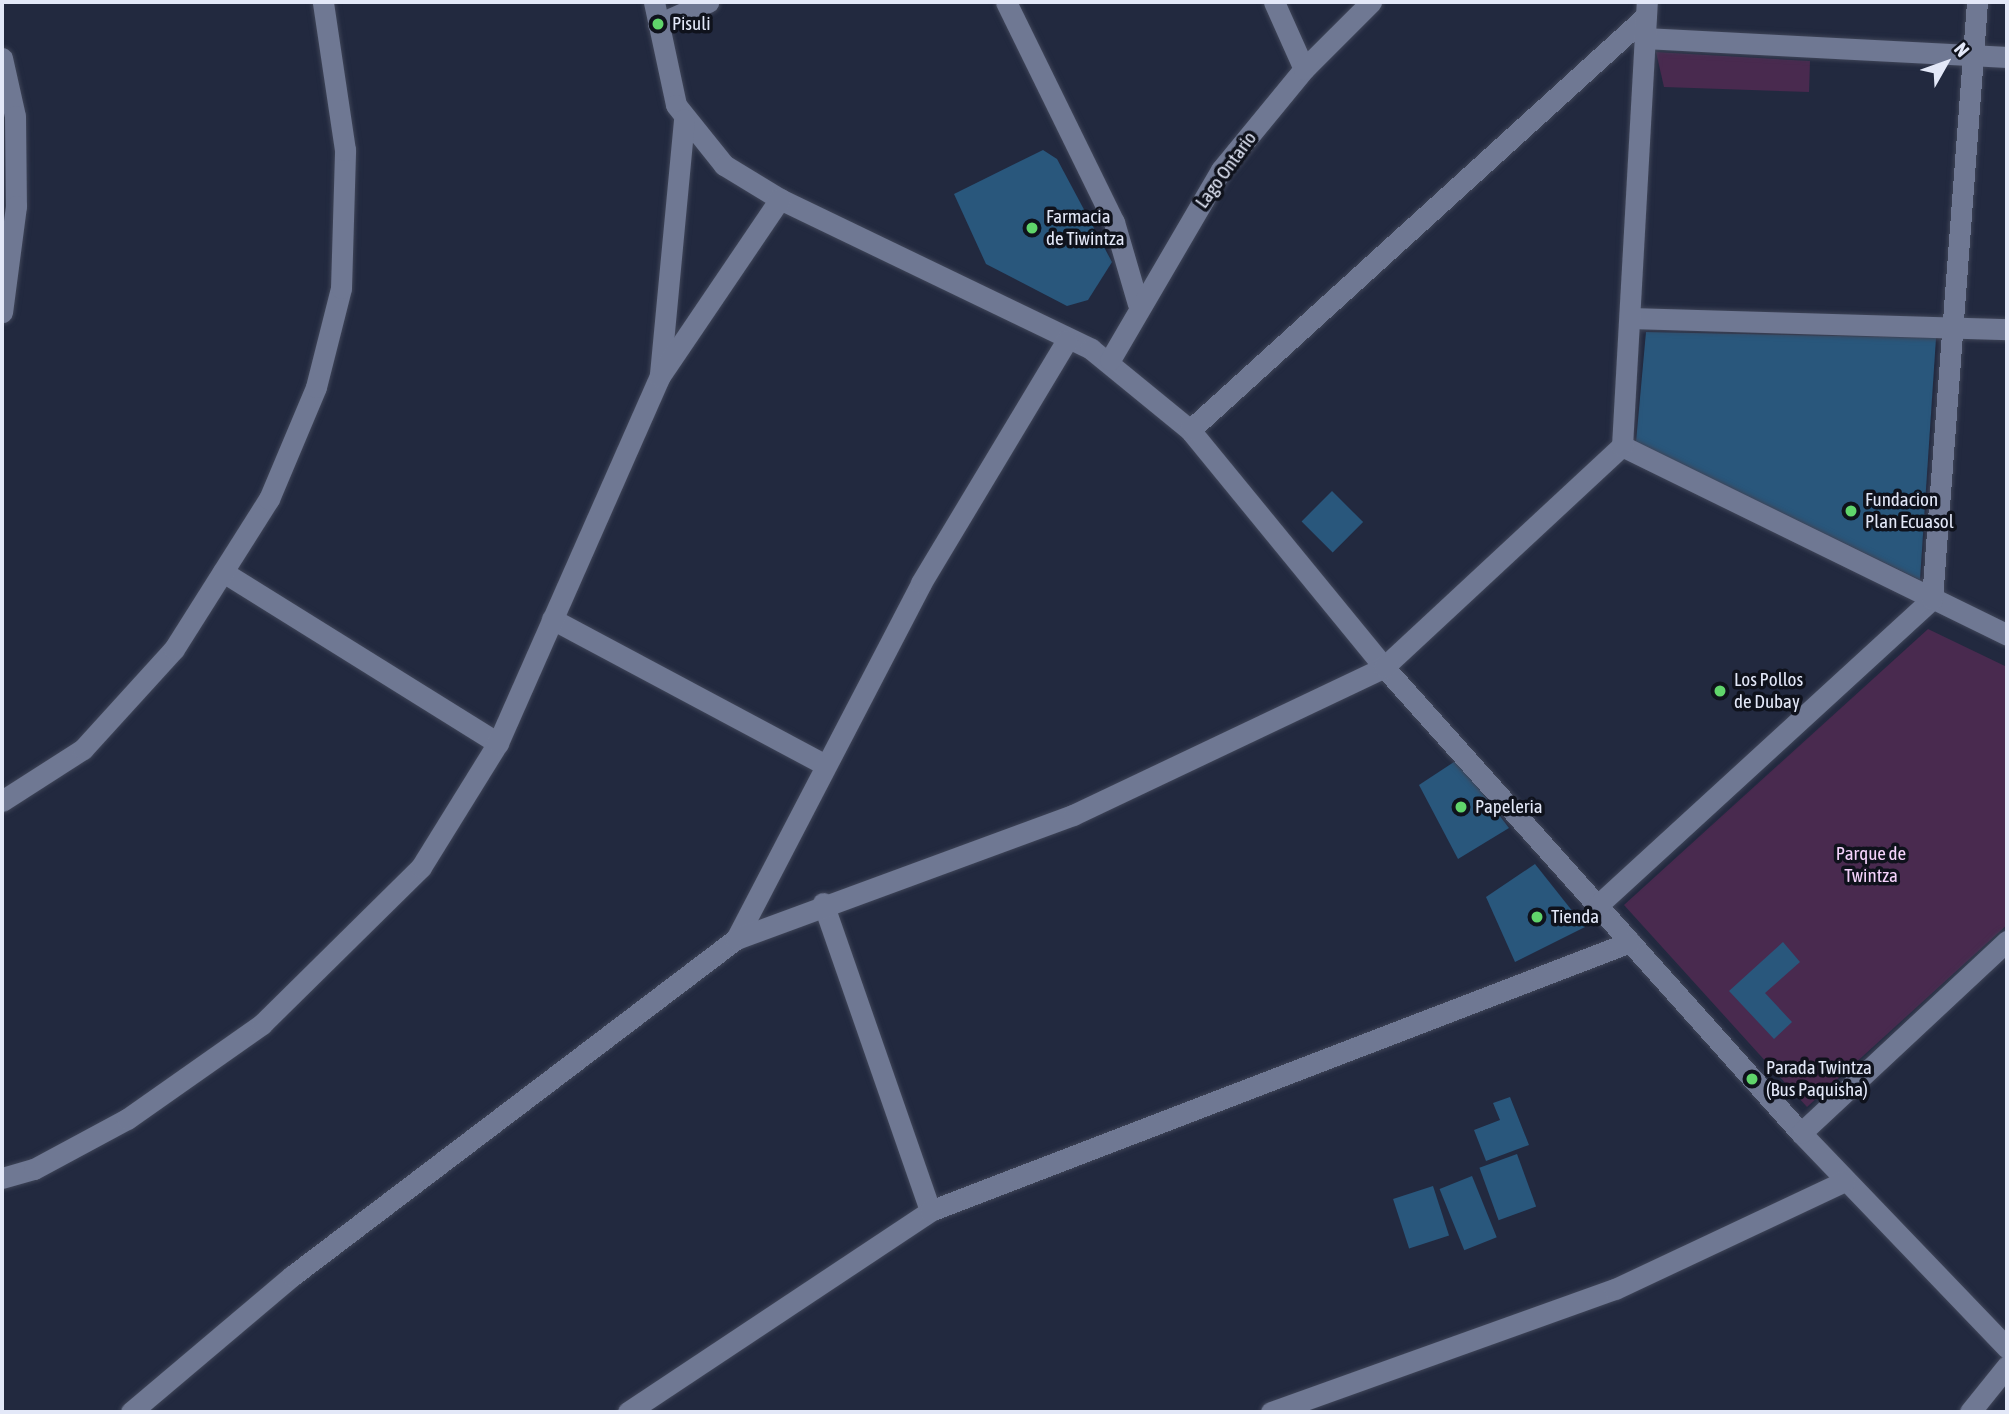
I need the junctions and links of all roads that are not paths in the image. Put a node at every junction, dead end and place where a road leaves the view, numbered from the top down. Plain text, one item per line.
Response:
1 (323, 2) edge
2 (653, 2) edge
3 (708, 2) edge
4 (1006, 2) edge
5 (1273, 2) edge
6 (1371, 2) edge
7 (1977, 2) edge
8 (1646, 19) edge
9 (658, 24) junction
10 (1971, 56) junction
11 (2007, 57) edge
12 (2, 58) edge
13 (1304, 69) junction
14 (684, 119) junction
15 (779, 199) junction
16 (1138, 304) junction
17 (2, 312) edge
18 (1632, 318) junction
19 (1951, 326) junction
20 (2007, 329) edge
21 (1068, 340) junction
22 (1110, 360) junction
23 (660, 376) junction
24 (1190, 430) junction
25 (1622, 446) junction
26 (223, 572) junction
27 (1932, 599) junction
28 (552, 620) junction
29 (2007, 635) edge
30 (1384, 667) junction
31 (498, 743) junction
32 (823, 764) junction
33 (2, 801) edge
34 (823, 903) junction
35 (1598, 905) junction
36 (736, 939) junction
37 (2007, 941) edge
38 (1630, 942) junction
39 (1801, 1133) junction
40 (2, 1178) edge
41 (1844, 1181) junction
42 (930, 1211) junction
43 (2007, 1348) edge
44 (2007, 1366) edge
45 (131, 1412) edge
46 (628, 1412) edge
47 (1271, 1412) edge
48 (1970, 1412) edge

1 - 26 street
2 - 9 street
3 - 9 street
4 - 16 street
5 - 13 street
6 - 13 street, Lago Ontario
7 - 10 street
8 - 10 street
8 - 18 street
8 - 24 street
9 - 14 street
10 - 11 street
10 - 19 street
12 - 17 street
13 - 16 street, Lago Ontario
14 - 15 street
14 - 23 street
15 - 21 street
15 - 23 street
16 - 22 street, Lago Ontario
18 - 19 street
18 - 25 street
19 - 20 street
19 - 27 street
21 - 22 street
21 - 32 street
22 - 24 street
23 - 28 street
24 - 30 street
25 - 27 street
25 - 30 street
26 - 31 street
26 - 33 street
27 - 29 street
27 - 35 street
28 - 31 street
28 - 32 street
30 - 34 street
30 - 35 street
31 - 40 street
32 - 36 street
34 - 36 street
34 - 42 street
35 - 38 street
36 - 45 street
37 - 39 street
38 - 39 street
38 - 42 street
39 - 41 street
41 - 43 street
41 - 47 street
42 - 46 street
44 - 48 street

